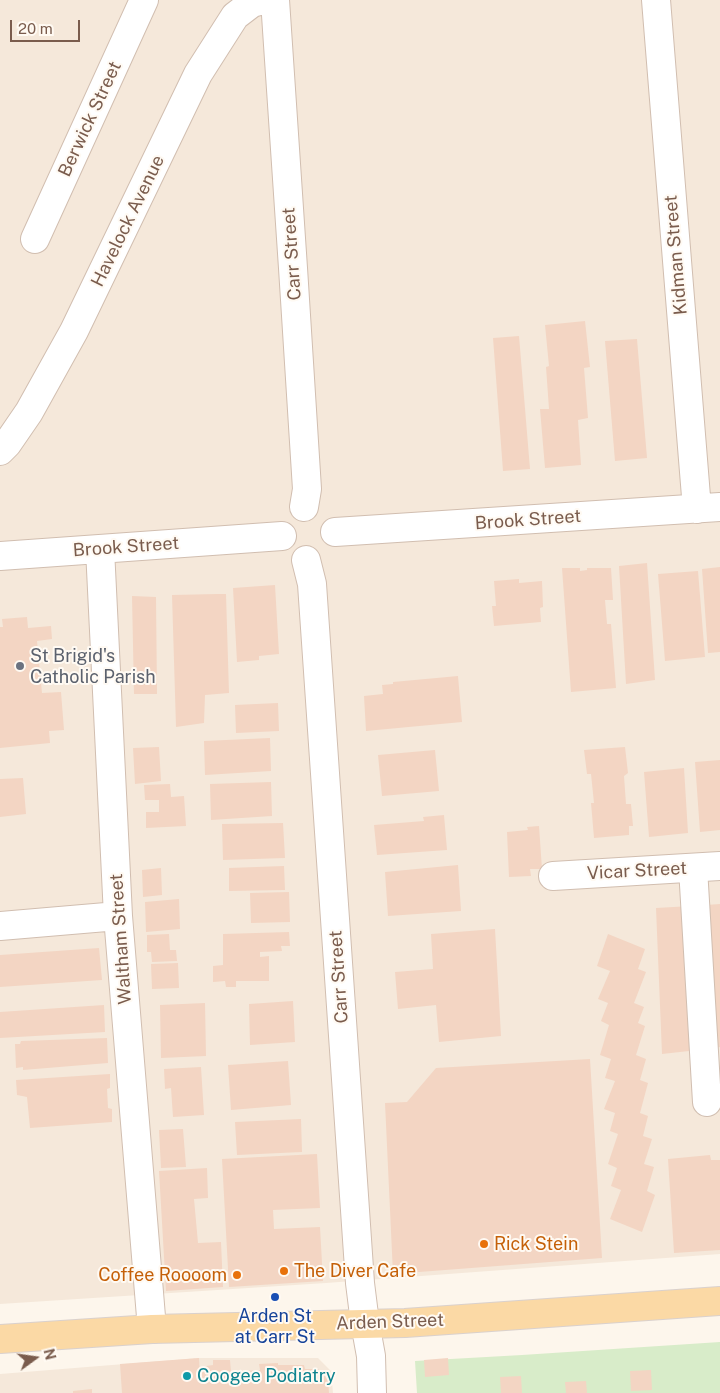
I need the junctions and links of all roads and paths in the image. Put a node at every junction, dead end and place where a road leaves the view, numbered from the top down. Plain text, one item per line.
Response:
1 (144, 0) edge
2 (263, 0) edge
3 (275, 0) edge
4 (656, 0) edge
5 (35, 239) dead end
6 (0, 451) edge
7 (304, 507) junction
8 (708, 508) edge
9 (335, 532) junction
10 (282, 536) junction
11 (100, 549) junction
12 (0, 556) edge
13 (306, 560) junction
14 (720, 866) edge
15 (692, 868) junction
16 (553, 876) dead end
17 (118, 916) junction
18 (0, 926) edge
19 (707, 1102) dead end
20 (720, 1301) edge
21 (365, 1324) junction
22 (152, 1329) junction
23 (0, 1338) edge
24 (372, 1393) edge

1 - 5 street, Berwick Street
2 - 6 street, Havelock Avenue
3 - 7 street, Carr Street
4 - 8 street, Kidman Street
7 - 9 street
7 - 10 street
8 - 9 street, Brook Street
9 - 13 street
10 - 11 street, Brook Street
10 - 13 street
11 - 12 street, Brook Street
11 - 17 street, Waltham Street
13 - 21 street, Carr Street
14 - 15 street, Vicar Street
15 - 16 street, Vicar Street
15 - 19 street
17 - 18 street
17 - 22 street, Waltham Street
20 - 21 main road, Arden Street
21 - 22 main road, Arden Street
21 - 24 street, Carr Street
22 - 23 main road, Arden Street

